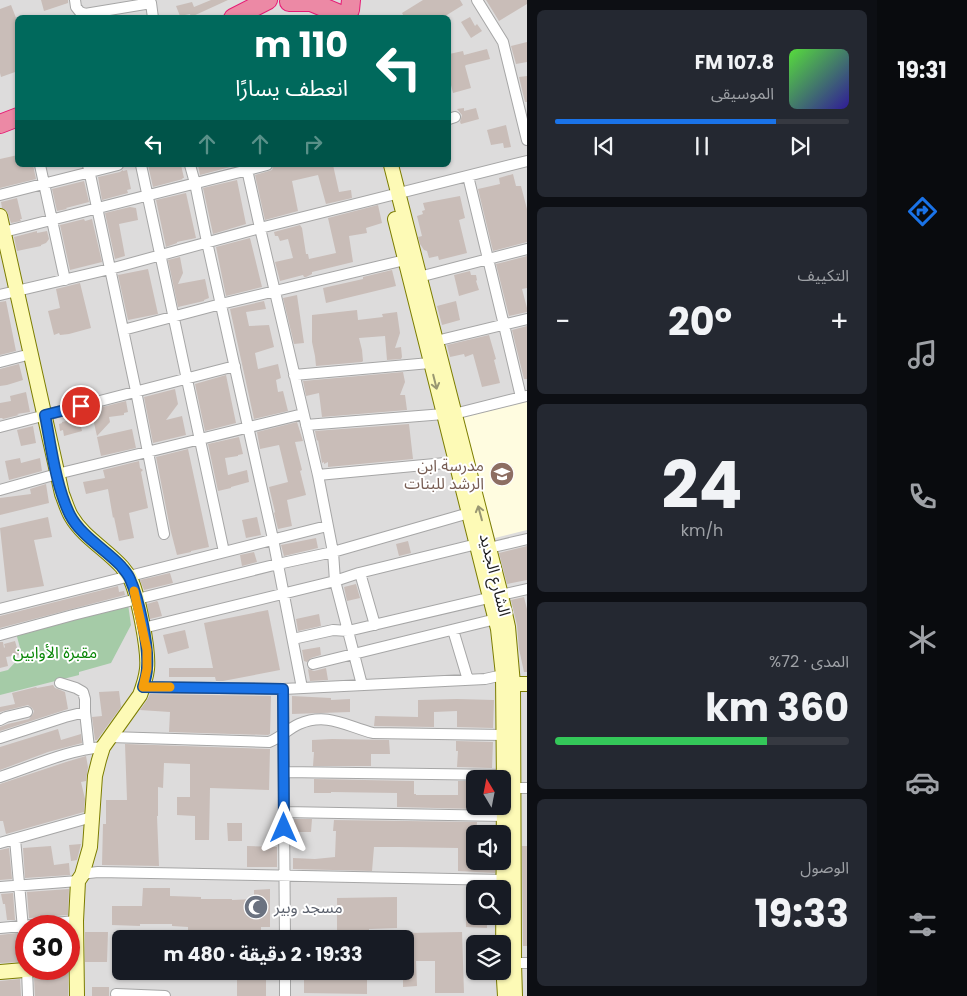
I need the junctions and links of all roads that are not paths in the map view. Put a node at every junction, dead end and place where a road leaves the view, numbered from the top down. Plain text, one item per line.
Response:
1 (75, 0) edge
2 (268, 0) edge
3 (477, 0) edge
4 (291, 1) edge
5 (151, 2) edge
6 (346, 8) edge
7 (153, 15) edge
8 (239, 15) edge
9 (264, 15) edge
10 (15, 107) edge
11 (0, 112) edge
12 (15, 118) edge
13 (0, 124) edge
14 (527, 140) edge
15 (527, 162) edge
16 (40, 167) edge
17 (104, 167) edge
18 (141, 167) edge
19 (191, 167) edge
20 (247, 167) edge
21 (382, 167) edge
22 (391, 167) edge
23 (89, 169) edge
24 (468, 176) junction
25 (195, 183) junction
26 (44, 184) junction
27 (393, 194) junction
28 (0, 195) edge
29 (147, 195) junction
30 (98, 208) junction
31 (0, 216) edge
32 (52, 220) junction
33 (260, 228) junction
34 (2, 232) edge
35 (207, 242) junction
36 (527, 249) edge
37 (160, 255) junction
38 (488, 259) junction
39 (405, 260) junction
40 (110, 268) junction
41 (419, 277) junction
42 (65, 280) junction
43 (17, 291) junction
44 (275, 291) junction
45 (0, 295) edge
46 (221, 304) junction
47 (174, 317) junction
48 (527, 320) edge
49 (504, 325) junction
50 (123, 330) junction
51 (436, 341) junction
52 (31, 354) junction
53 (0, 362) edge
54 (430, 363) junction
55 (235, 366) junction
56 (294, 375) junction
57 (187, 378) junction
58 (136, 391) junction
59 (524, 396) edge
60 (303, 414) junction
61 (449, 414) junction
62 (45, 415) junction
63 (306, 425) junction
64 (0, 427) edge
65 (249, 428) junction
66 (200, 440) junction
67 (148, 452) junction
68 (456, 462) junction
69 (57, 474) junction
70 (318, 475) junction
71 (0, 490) edge
72 (469, 513) junction
73 (327, 526) junction
74 (164, 534) dead end
75 (273, 539) junction
76 (527, 539) edge
77 (483, 546) junction
78 (224, 552) junction
79 (333, 552) junction
80 (278, 564) junction
81 (360, 572) junction
82 (129, 576) junction
83 (335, 581) junction
84 (527, 589) edge
85 (284, 593) junction
86 (496, 596) junction
87 (136, 599) junction
88 (0, 609) edge
89 (496, 619) junction
90 (375, 625) junction
91 (143, 628) junction
92 (453, 630) junction
93 (348, 631) junction
94 (0, 635) edge
95 (293, 640) junction
96 (354, 654) junction
97 (313, 664) dead end
98 (527, 674) edge
99 (468, 680) junction
100 (512, 680) edge
101 (60, 683) dead end
102 (362, 685) junction
103 (143, 687) junction
104 (302, 688) junction
105 (283, 689) junction
106 (27, 712) dead end
107 (84, 712) junction
108 (0, 720) edge
109 (283, 733) junction
110 (503, 734) junction
111 (0, 738) edge
112 (107, 742) junction
113 (89, 748) junction
114 (284, 772) junction
115 (0, 777) edge
116 (512, 785) edge
117 (284, 812) junction
118 (504, 816) junction
119 (92, 817) junction
120 (15, 838) junction
121 (0, 843) edge
122 (284, 876) junction
123 (80, 878) junction
124 (503, 880) joint
125 (20, 886) junction
126 (0, 887) edge
127 (23, 915) edge
128 (77, 915) edge
129 (504, 925) edge
130 (15, 927) edge
131 (0, 928) edge
132 (285, 930) edge
133 (520, 963) edge
134 (15, 970) edge
135 (0, 972) edge
136 (27, 980) edge
137 (75, 980) edge
138 (285, 980) edge
139 (116, 994) dead end
140 (28, 996) edge
141 (78, 996) edge
142 (165, 996) edge
143 (285, 996) edge
144 (505, 996) edge
145 (515, 996) edge

1 - 5 street
2 - 8 highway
3 - 14 street
4 - 6 highway
4 - 9 highway
5 - 7 street
10 - 11 highway
12 - 13 highway
15 - 24 street
16 - 26 street
17 - 23 street
18 - 29 street
19 - 25 street
20 - 25 street
20 - 33 street
21 - 27 street, الشارع الجديد
22 - 27 street, الشارع الجديد
23 - 26 street
23 - 30 street
24 - 27 street
24 - 38 street
25 - 29 street
25 - 35 street
26 - 28 street
26 - 32 street
27 - 33 street
27 - 39 street, الشارع الجديد
27 - 41 street, الشارع الجديد
29 - 30 street
29 - 37 street
30 - 32 street
30 - 40 street
31 - 34 street
32 - 34 street
32 - 42 street
33 - 35 street
33 - 44 street
34 - 43 street
35 - 37 street
35 - 46 street
36 - 38 street
37 - 40 street
37 - 47 street
38 - 41 street
38 - 49 street
39 - 44 street
39 - 54 street, الشارع الجديد
40 - 42 street
40 - 50 street
41 - 51 street, الشارع الجديد
42 - 43 street
43 - 45 street
43 - 52 street
44 - 46 street
44 - 56 street
46 - 47 street
46 - 55 street
47 - 50 street
47 - 57 street
48 - 49 street
49 - 51 street
49 - 59 street
50 - 58 street
51 - 61 street, الشارع الجديد
52 - 53 street
52 - 62 street
54 - 56 street
54 -> 61 street, الشارع الجديد
55 - 57 street
55 - 65 street
56 - 60 street
57 - 58 street
57 - 66 street
58 - 62 street
58 - 67 street
59 - 61 street
60 - 63 street
60 - 65 street
61 - 63 street
61 - 68 street, الشارع الجديد
77 -> 61 street, الشارع الجديد
62 - 64 street
62 - 69 street
63 - 70 street
65 - 66 street
65 - 75 street
66 - 67 street
66 - 78 street
67 - 69 street
67 - 74 street
68 - 70 street
68 - 72 street, الشارع الجديد
69 - 71 street
69 - 82 street
70 - 73 street
72 - 77 street, الشارع الجديد
72 - 79 street
73 - 75 street
73 - 79 street
75 - 78 street
75 - 80 street
76 - 77 street
77 - 81 street
77 - 86 street, الشارع الجديد
78 - 82 street
79 - 80 street
79 - 83 street
80 - 85 street
80 - 87 street
81 - 83 street
81 - 90 street
82 - 87 street
82 - 88 street
83 - 85 street
83 - 93 street
84 - 86 street
85 - 91 street
85 - 95 street
86 - 89 street, الشارع الجديد
86 - 90 street
86 - 100 street, الشارع الجديد
87 - 91 street
87 - 94 street
89 - 92 street
89 - 100 street, الشارع الجديد
90 - 93 street
91 - 103 street
92 - 96 street
92 - 99 street
93 - 95 street
93 - 96 street
95 - 104 street
96 - 97 street
96 - 102 street
98 - 100 street
99 - 100 street
99 - 102 street
100 - 110 street, الشارع الجديد
100 - 116 street, الشارع الجديد
101 - 107 street
102 - 104 street
103 - 105 street
103 - 112 street
104 - 105 street
105 - 109 street
106 - 108 street
107 - 111 street
107 - 113 street
109 - 110 street
109 - 112 street
109 - 114 street
110 - 116 street, الشارع الجديد
112 - 113 street
112 - 119 street
113 - 115 street
114 - 116 street
114 - 117 street
116 - 118 street, الشارع الجديد
116 - 133 street, الشارع الجديد
117 - 118 street
117 - 122 street
118 - 124 street, الشارع الجديد
119 - 120 street
119 - 123 street
120 - 121 street
120 - 125 street
122 - 123 street
122 - 124 street
122 - 132 street
123 - 125 street
123 - 128 street
125 - 126 street
125 - 127 street
129 - 144 street, الشارع الجديد
130 - 131 street
133 - 145 street, الشارع الجديد
134 - 135 street
136 - 140 street
137 - 141 street
138 - 143 street
139 - 142 street

